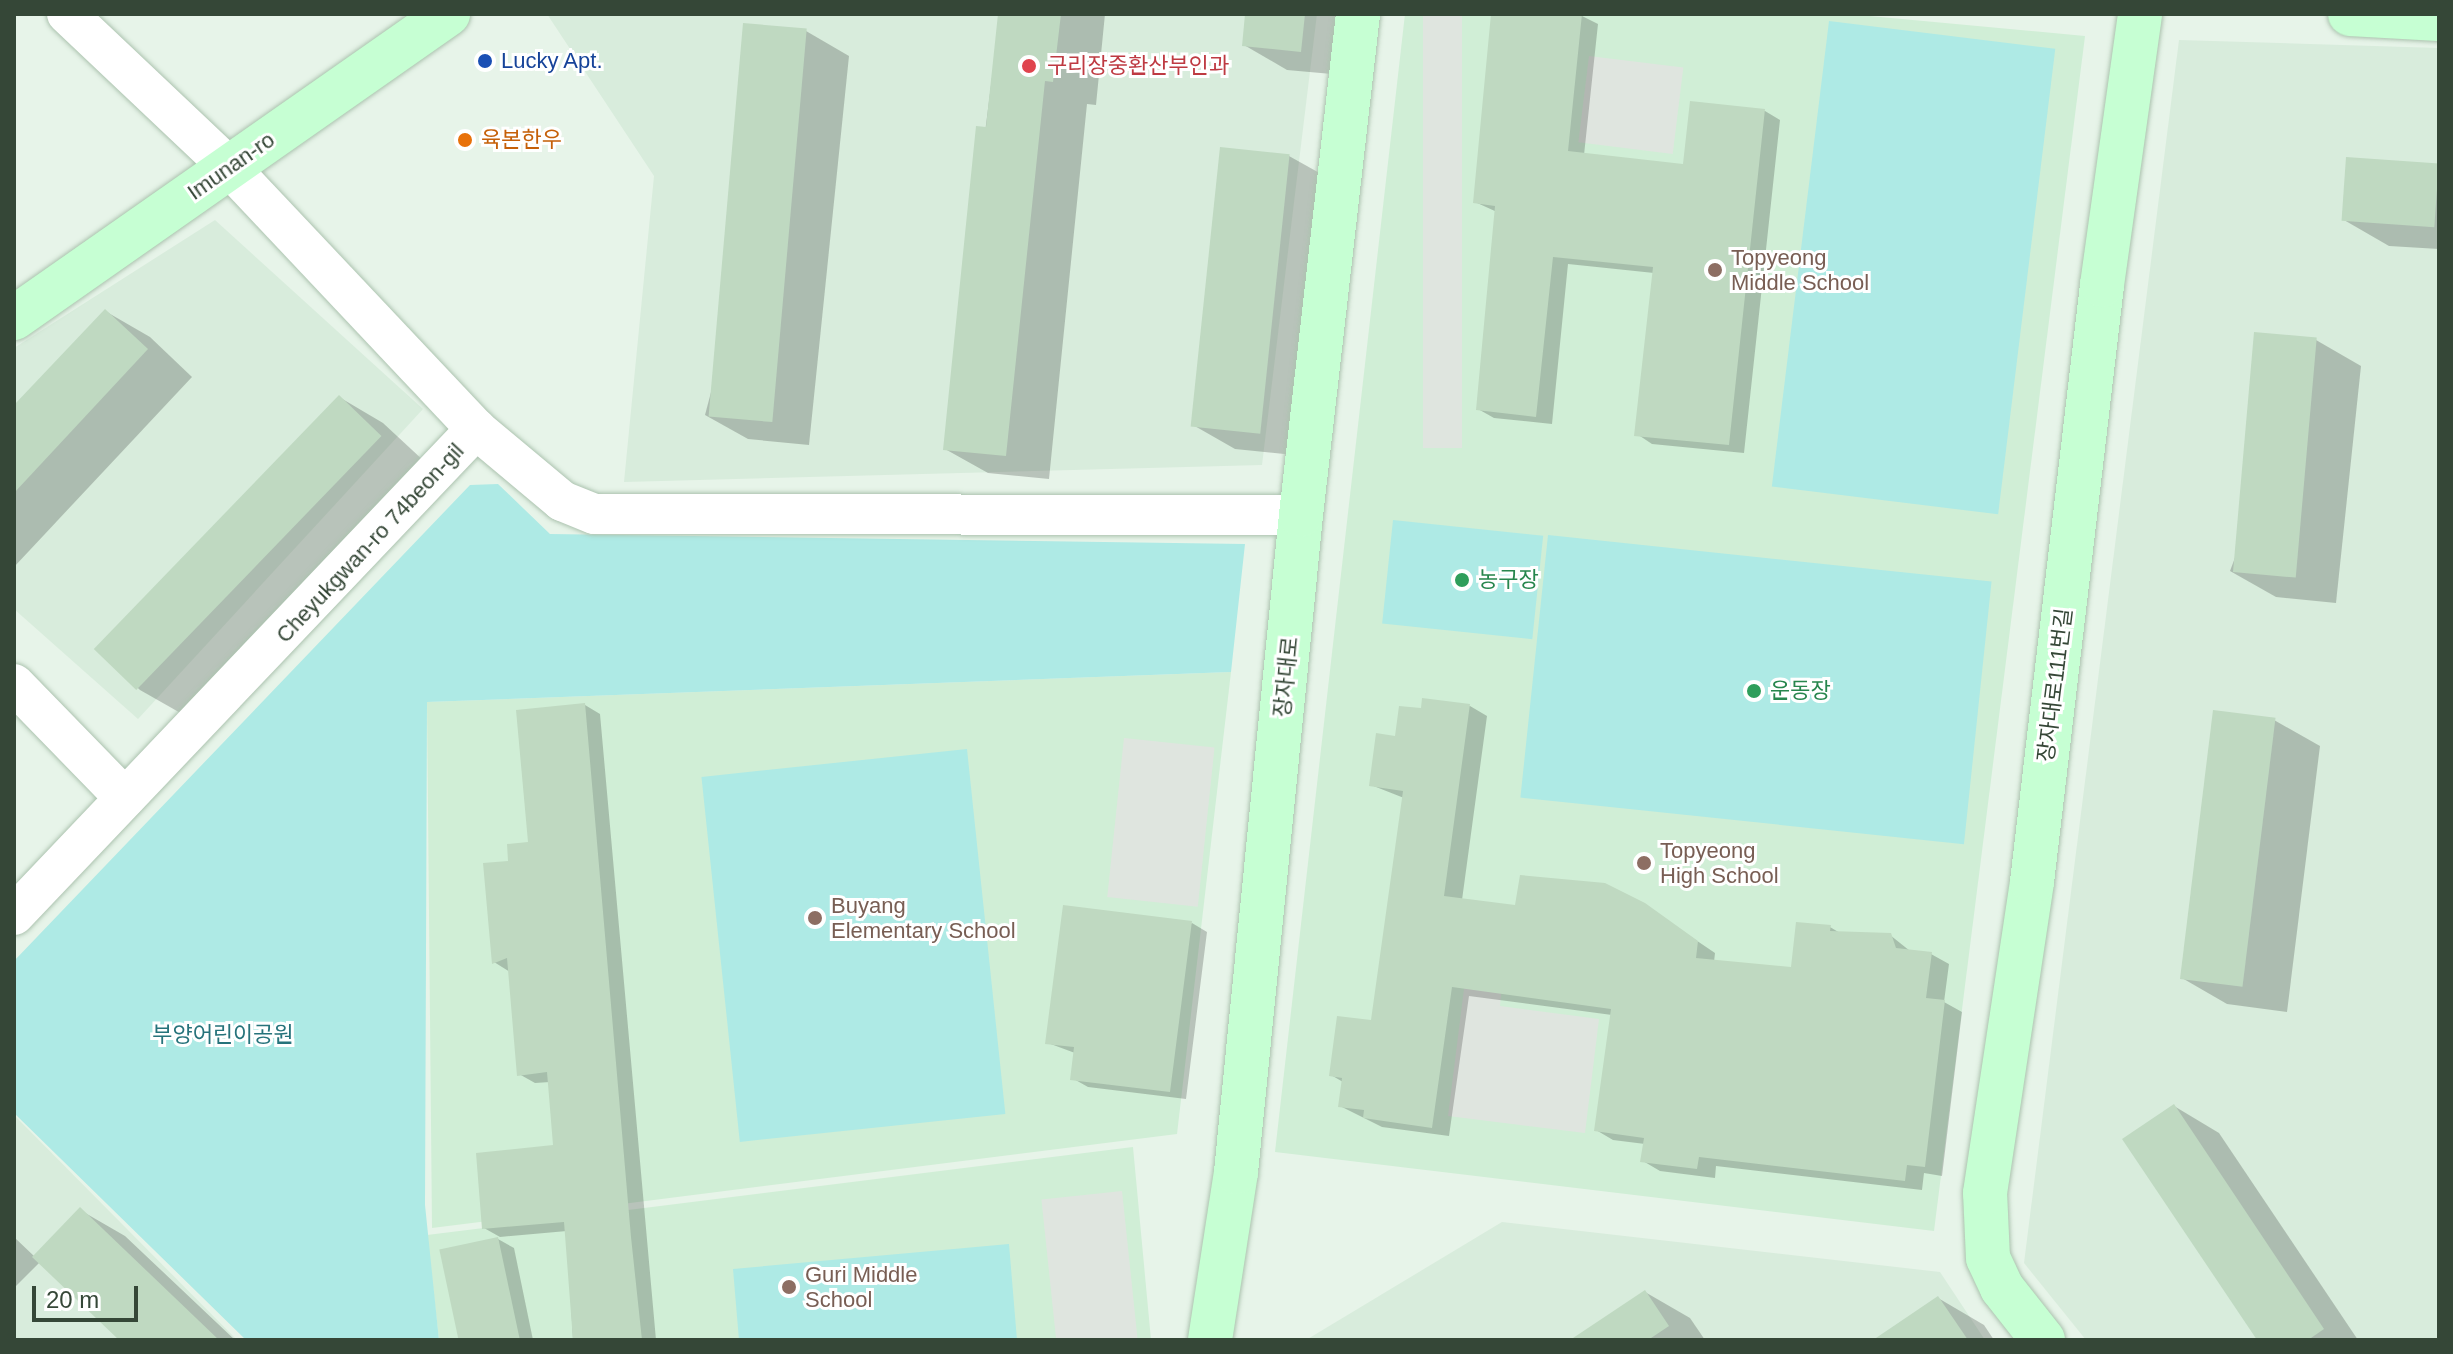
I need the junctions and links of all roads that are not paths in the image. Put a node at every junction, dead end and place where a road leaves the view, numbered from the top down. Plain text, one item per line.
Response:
1 (67, 14) edge
2 (448, 14) edge
3 (1358, 14) edge
4 (2140, 14) edge
5 (2350, 14) edge
6 (2420, 18) edge
7 (229, 167) junction
8 (14, 318) edge
9 (476, 429) junction
10 (1301, 515) junction
11 (14, 684) edge
12 (125, 798) junction
13 (14, 915) edge
14 (1210, 1340) edge
15 (2043, 1340) edge

1 - 7 street, Cheyukgwan-ro 74beon-gil
2 - 7 street, Imunan-ro
3 - 10 street, 장자대로
4 - 15 street, 장자대로111번길
5 - 6 street
7 - 8 street, Imunan-ro
7 - 9 street, Cheyukgwan-ro 74beon-gil
9 - 10 street
9 - 12 street, Cheyukgwan-ro 74beon-gil
10 - 14 street, 장자대로
11 - 12 street
12 - 13 street, Cheyukgwan-ro 74beon-gil

